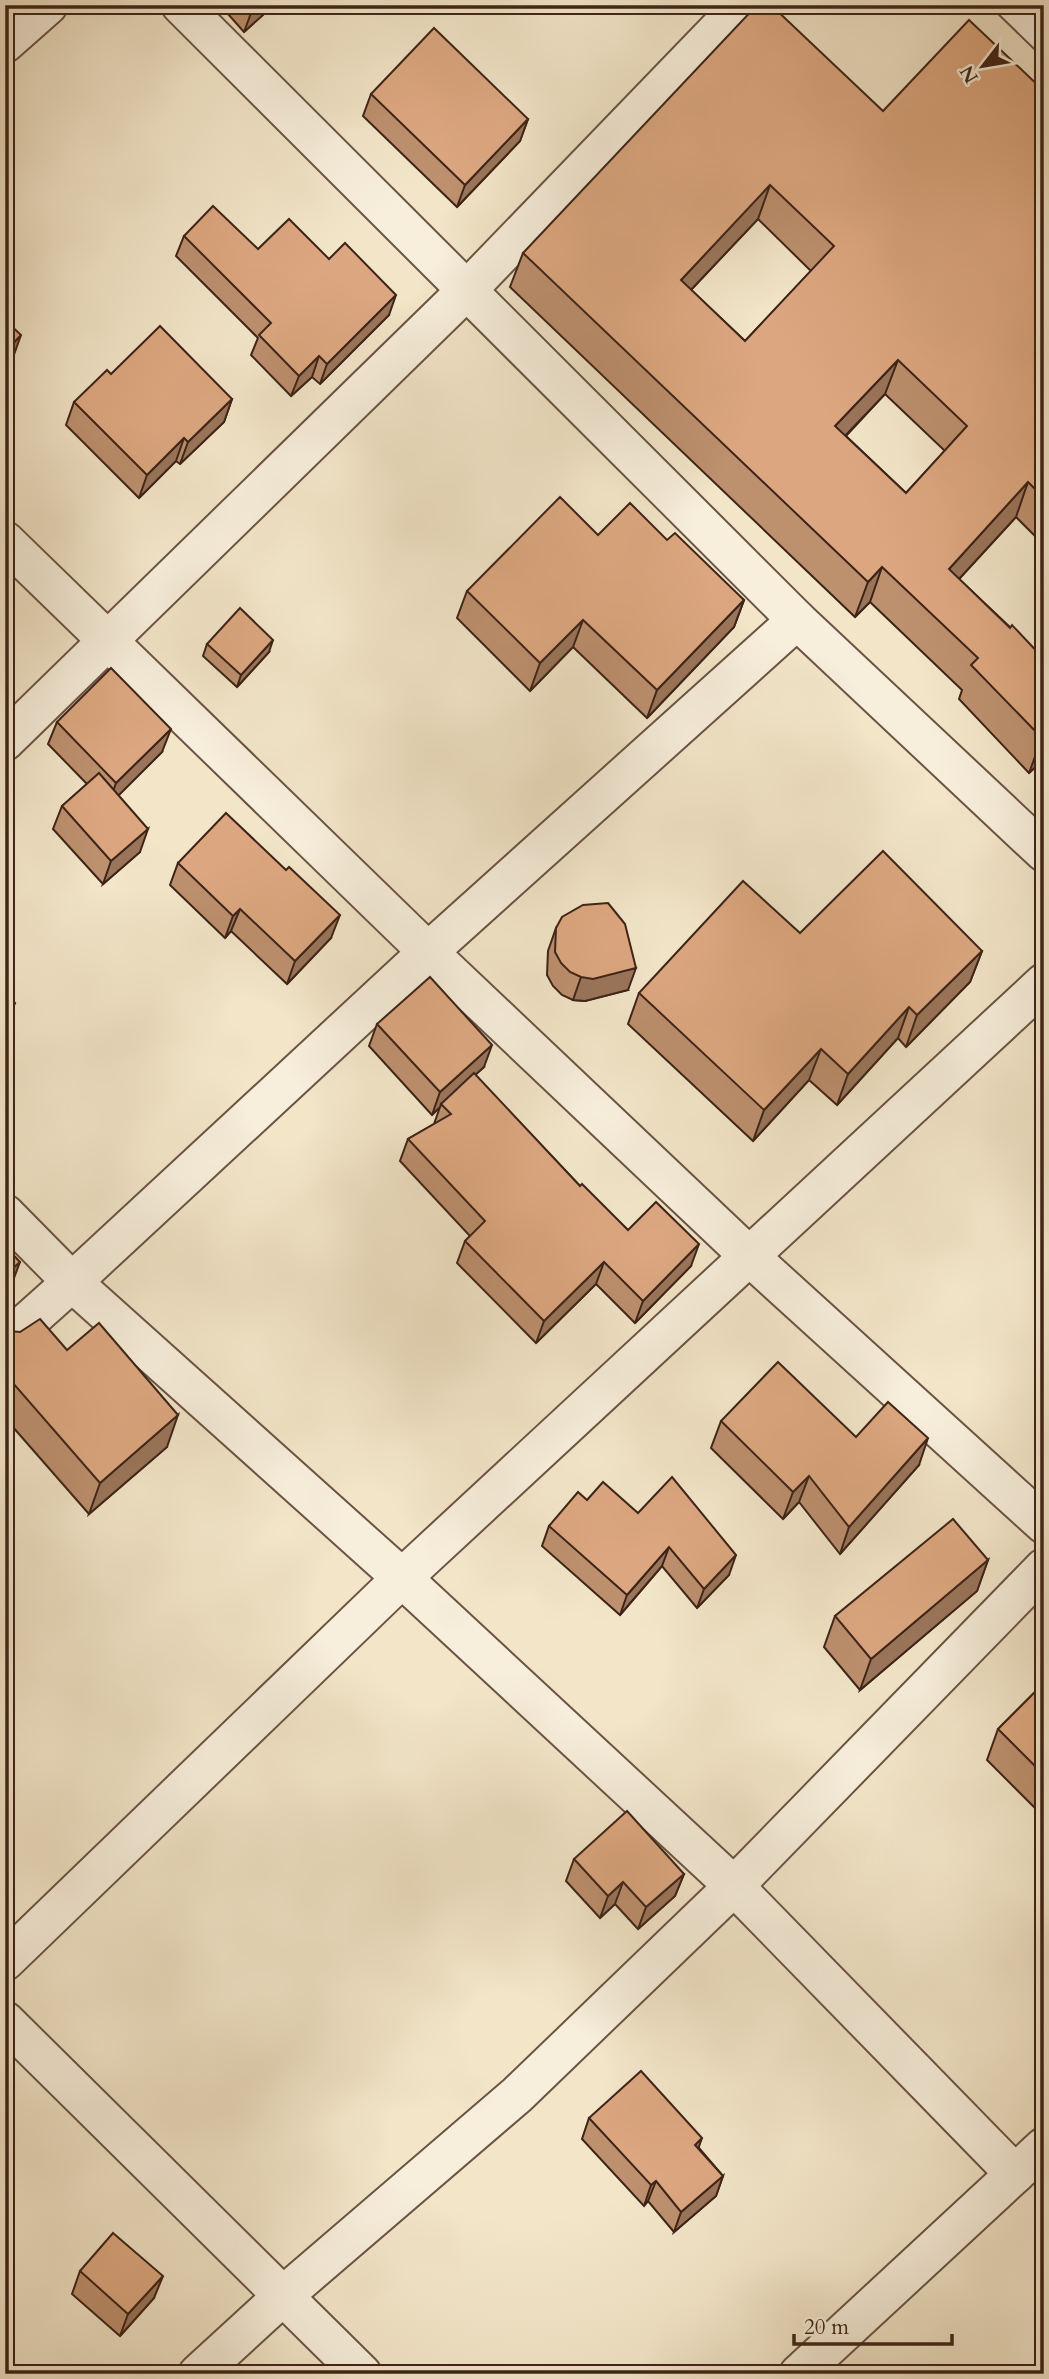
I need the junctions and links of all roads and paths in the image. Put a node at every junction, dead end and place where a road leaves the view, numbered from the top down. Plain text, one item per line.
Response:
1 (48, 5) edge
2 (181, 5) edge
3 (742, 5) edge
4 (1009, 5) edge
5 (1044, 39) edge
6 (5, 43) edge
7 (467, 290) junction
8 (5, 541) edge
9 (797, 620) junction
10 (107, 641) junction
11 (5, 741) edge
12 (1044, 852) edge
13 (428, 953) junction
14 (1044, 983) edge
15 (5, 1214) edge
16 (749, 1255) junction
17 (72, 1282) junction
18 (5, 1342) edge
19 (1044, 1524) edge
20 (1044, 1567) edge
21 (402, 1578) junction
22 (734, 1886) junction
23 (5, 1961) edge
24 (5, 2021) edge
25 (1044, 2147) edge
26 (1015, 2174) junction
27 (284, 2295) junction
28 (198, 2374) edge
29 (362, 2374) edge
30 (799, 2374) edge

1 - 6 street
2 - 7 street
3 - 7 street
4 - 5 lane
7 - 9 street
7 - 10 street
8 - 10 street
9 - 12 street
9 - 13 street
10 - 11 street
10 - 13 street
13 - 16 street
13 - 17 street
14 - 16 street
15 - 17 street
16 - 19 street
16 - 21 street
17 - 18 street
17 - 21 street
20 - 22 street
21 - 22 street
21 - 23 street
22 - 26 street
22 - 27 street
24 - 27 street
25 - 26 street
26 - 30 street
27 - 28 street
27 - 29 street

